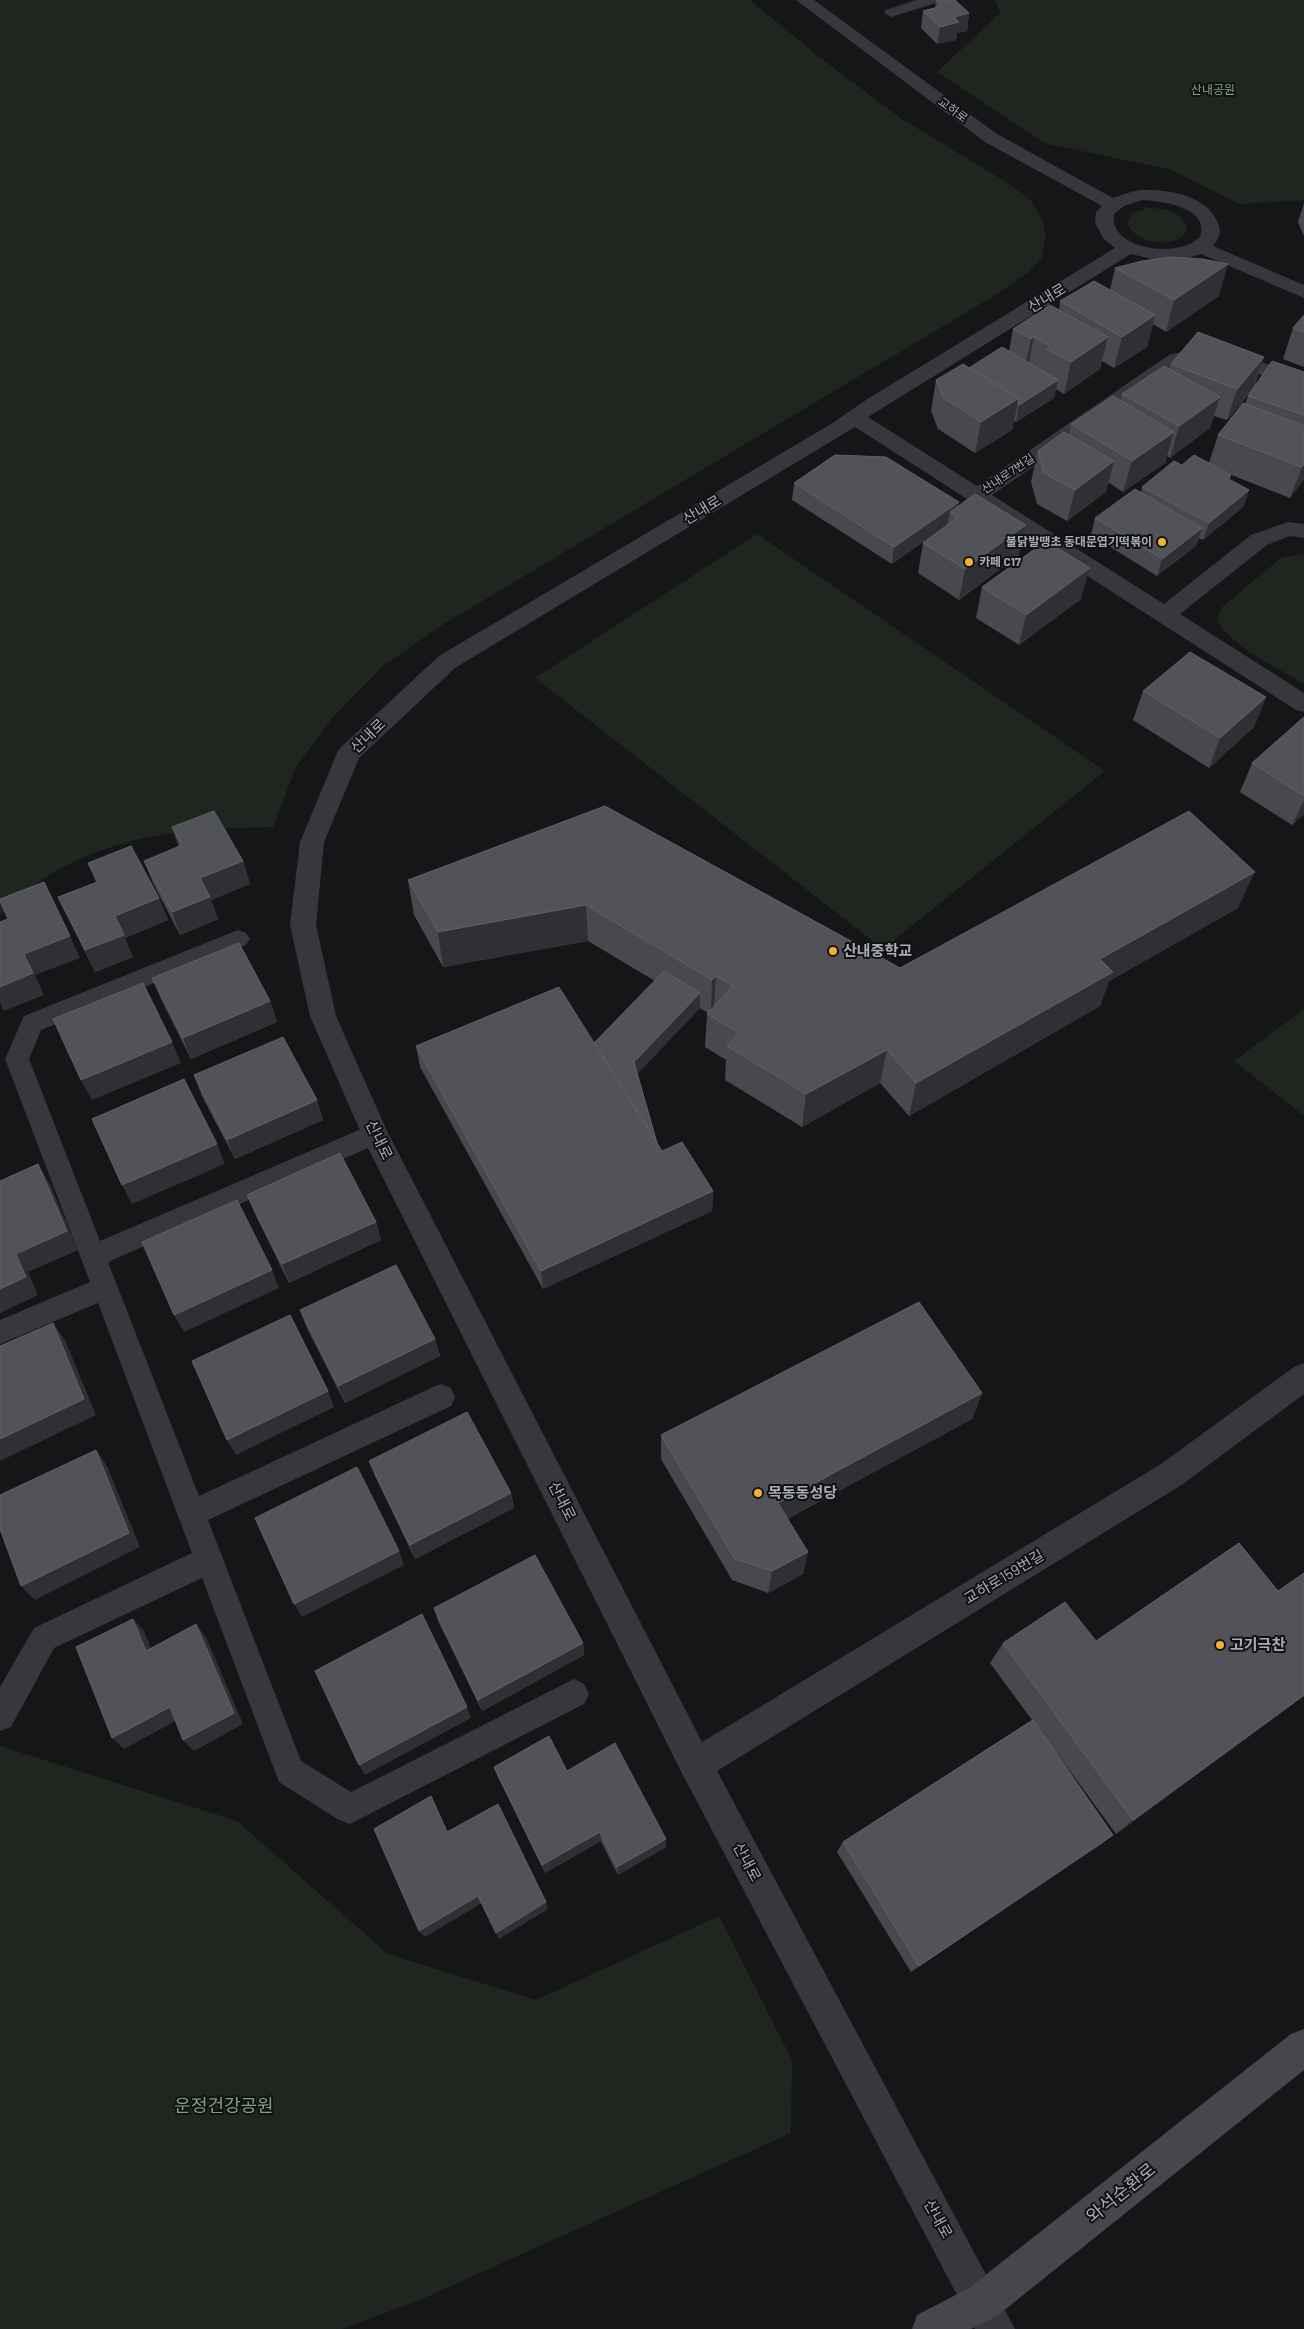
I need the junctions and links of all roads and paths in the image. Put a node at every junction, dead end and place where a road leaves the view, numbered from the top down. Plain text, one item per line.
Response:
1 (804, 0) edge
2 (931, 0) edge
3 (891, 13) dead end
4 (1113, 205) junction
5 (1200, 247) junction
6 (1128, 248) junction
7 (1304, 292) edge
8 (1304, 385) edge
9 (854, 417) junction
10 (976, 496) junction
11 (1304, 531) edge
12 (1163, 616) junction
13 (1304, 704) edge
14 (238, 939) dead end
15 (375, 1134) junction
16 (93, 1256) junction
17 (105, 1288) junction
18 (0, 1332) edge
19 (1304, 1376) edge
20 (441, 1397) dead end
21 (191, 1514) junction
22 (208, 1560) junction
23 (574, 1694) dead end
24 (0, 1716) edge
25 (696, 1765) junction
26 (1304, 2047) edge
27 (990, 2316) edge
28 (931, 2329) edge

1 - 4 street, 교하로
2 - 3 lane
4 - 5 street
4 - 6 street
5 - 6 street
5 - 7 street
6 - 9 street, 산내로
8 - 10 street, 산내로7번길
9 - 10 street, 산내로7번길
9 - 15 street, 산내로
10 - 12 street, 산내로7번길
11 - 12 street
12 - 13 street, 산내로7번길
14 - 16 lane
15 - 16 lane
15 - 25 street, 산내로
16 - 17 lane
17 - 18 lane
17 - 21 lane
19 - 25 street, 교하로159번길
20 - 21 lane
21 - 22 lane
22 - 23 lane
22 - 24 lane
25 - 27 street, 산내로
26 - 27 street, 와석순환로
27 - 28 street, 와석순환로

